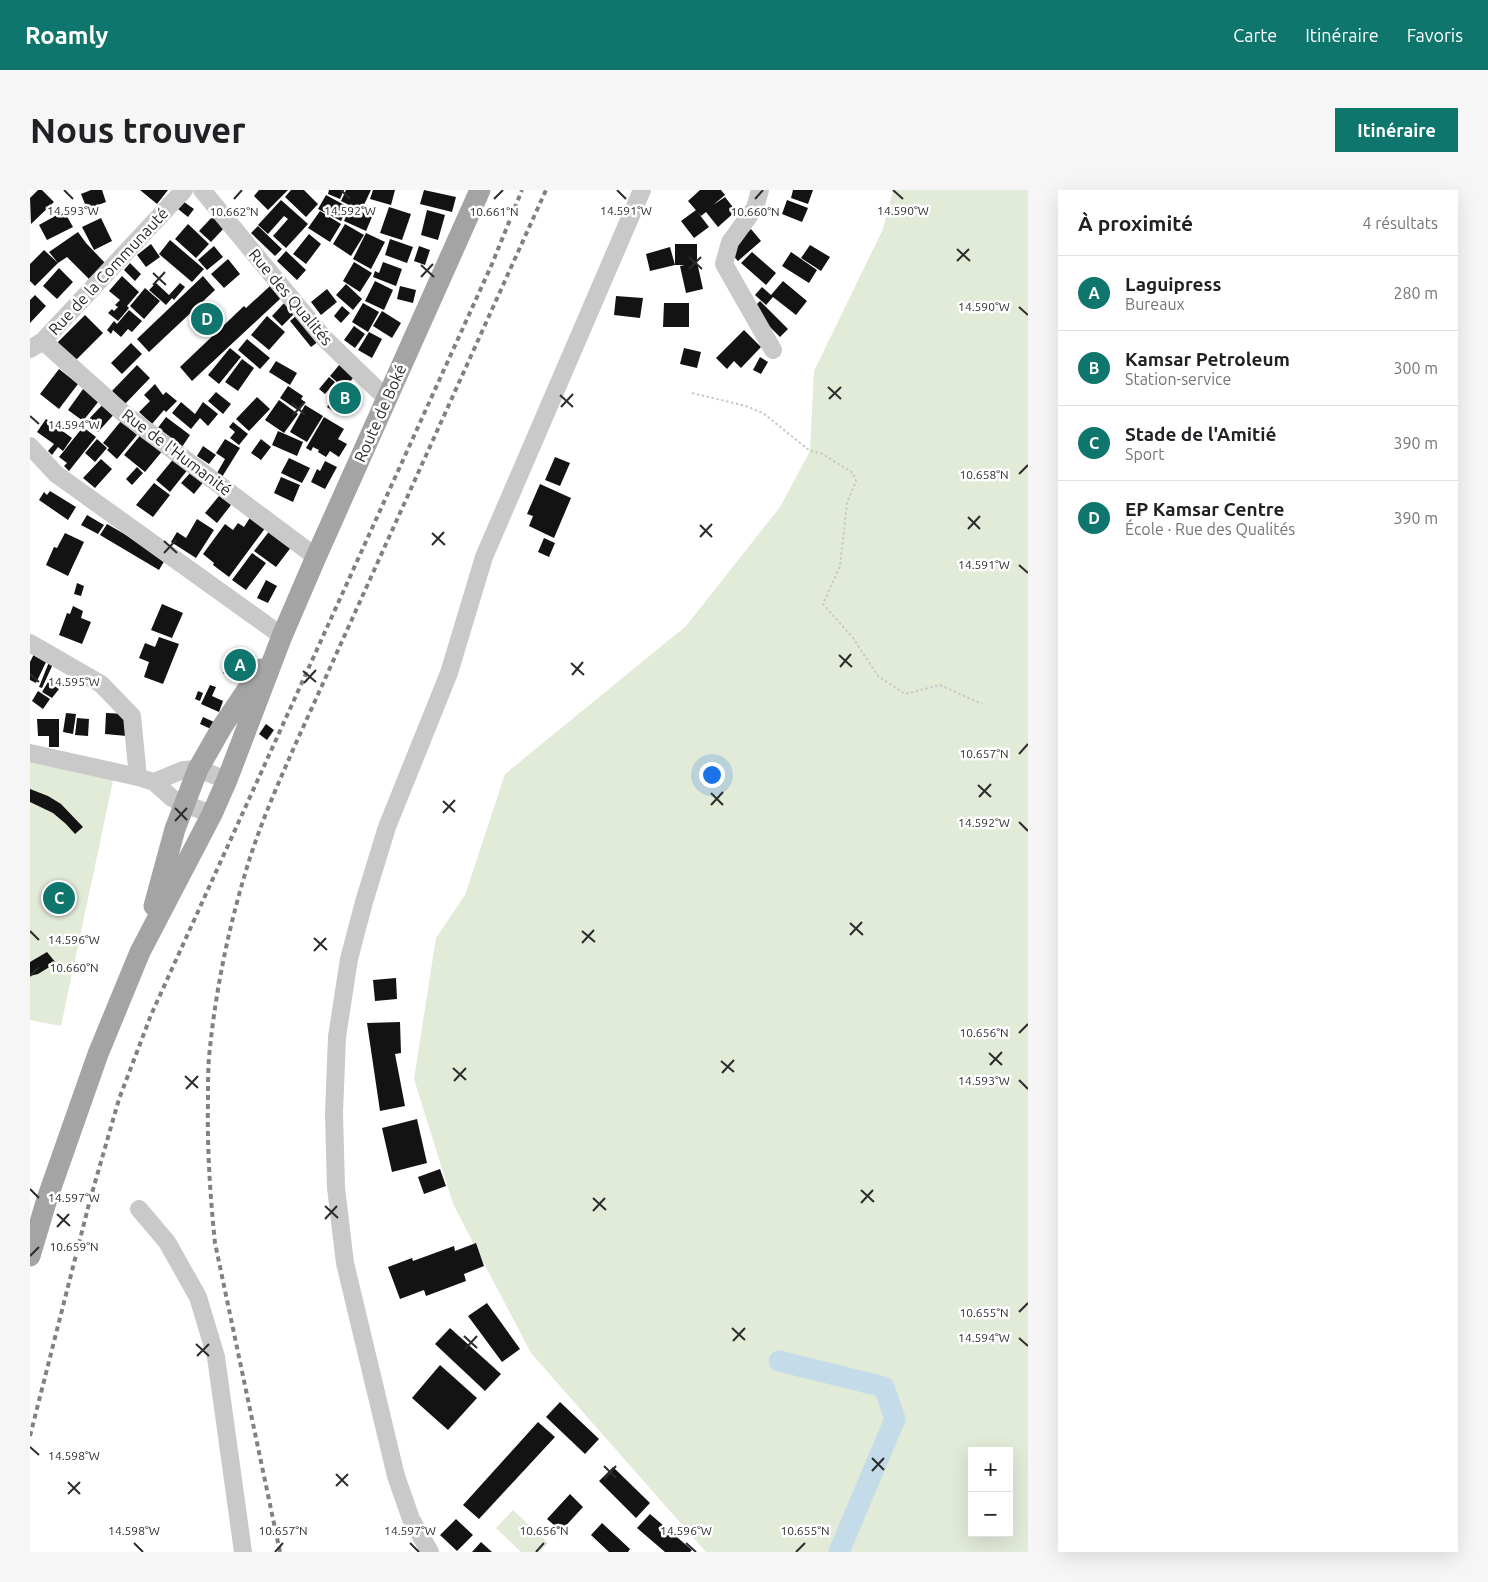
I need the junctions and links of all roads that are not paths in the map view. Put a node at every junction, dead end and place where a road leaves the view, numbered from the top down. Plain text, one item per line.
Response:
1 (184, 190) edge
2 (202, 190) edge
3 (480, 190) edge
4 (642, 190) edge
5 (760, 190) edge
6 (36, 345) edge
7 (773, 350) dead end
8 (386, 398) junction
9 (30, 446) edge
10 (316, 557) junction
11 (282, 636) junction
12 (30, 643) edge
13 (30, 753) edge
14 (198, 769) junction
15 (146, 779) junction
16 (227, 780) junction
17 (184, 804) junction
18 (212, 814) junction
19 (140, 952) junction
20 (139, 1209) dead end
21 (30, 1256) edge
22 (243, 1552) edge
23 (430, 1552) edge

1 - 6 street, Rue de la Communauté
2 - 8 street, Rue des Qualités
3 - 8 main road, Route de Boké
4 - 23 street
5 - 7 street
6 - 10 street, Rue de l'Humanité
8 - 10 main road, Route de Boké
9 - 11 street
10 - 11 main road, Route de Boké
11 - 14 main road
11 - 16 main road
12 - 15 street
13 - 15 street
14 - 15 street
14 - 16 street
14 - 17 main road
15 - 17 street
16 - 18 main road
17 - 18 street
17 - 19 main road
18 - 19 main road
19 - 21 main road
20 - 22 street

